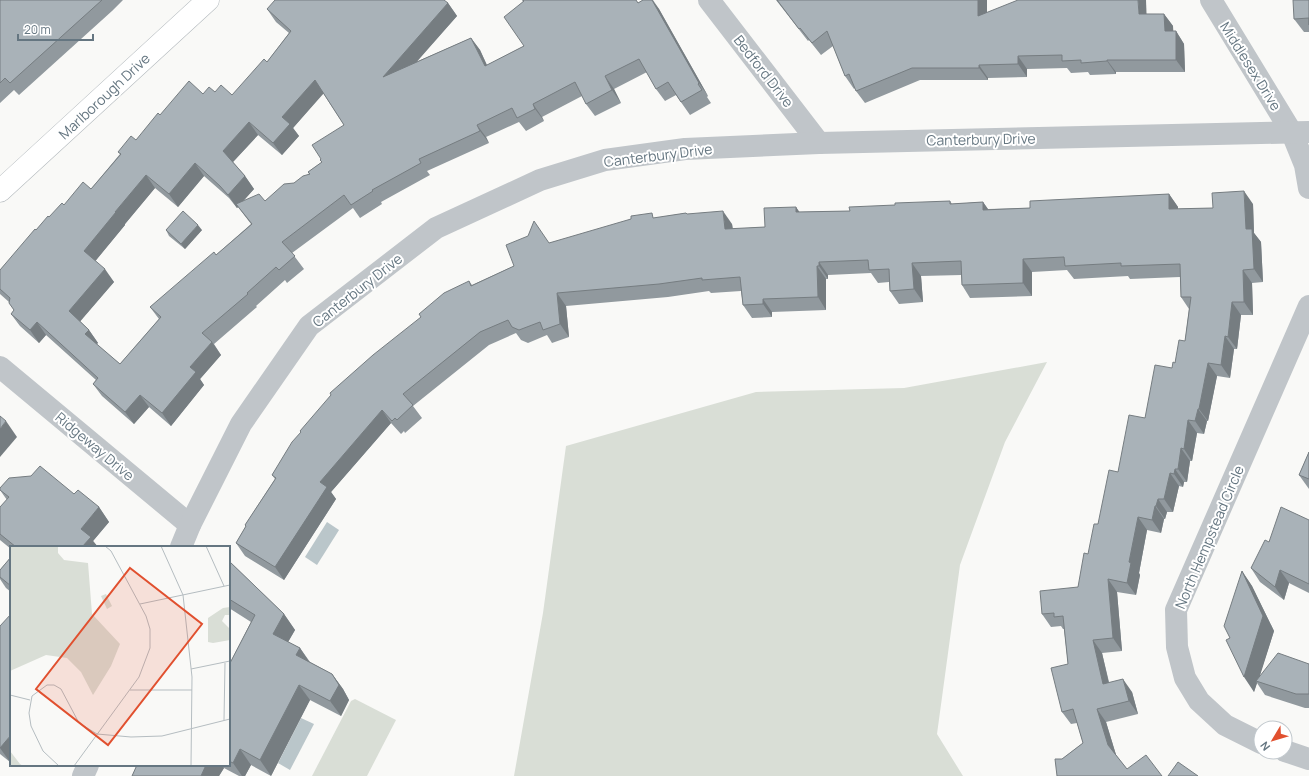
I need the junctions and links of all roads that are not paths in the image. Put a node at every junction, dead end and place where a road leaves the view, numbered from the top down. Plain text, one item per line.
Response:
1 (208, 0) edge
2 (709, 0) edge
3 (1211, 0) edge
4 (1300, 132) edge
5 (819, 143) junction
6 (1309, 188) edge
7 (0, 191) edge
8 (1309, 306) edge
9 (0, 367) edge
10 (190, 525) junction
11 (181, 546) edge
12 (1253, 739) edge
13 (1293, 754) edge
14 (1309, 759) edge
15 (88, 766) edge
16 (83, 776) edge

1 - 7 street, Marlborough Drive
2 - 5 street, Bedford Drive
3 - 4 street, Middlesex Drive
4 - 5 street, Canterbury Drive
4 - 6 street
5 - 10 street, Canterbury Drive
8 - 12 street, North Hempstead Circle
9 - 10 street, Ridgeway Drive
10 - 11 street, Canterbury Drive
13 - 14 street
15 - 16 street

